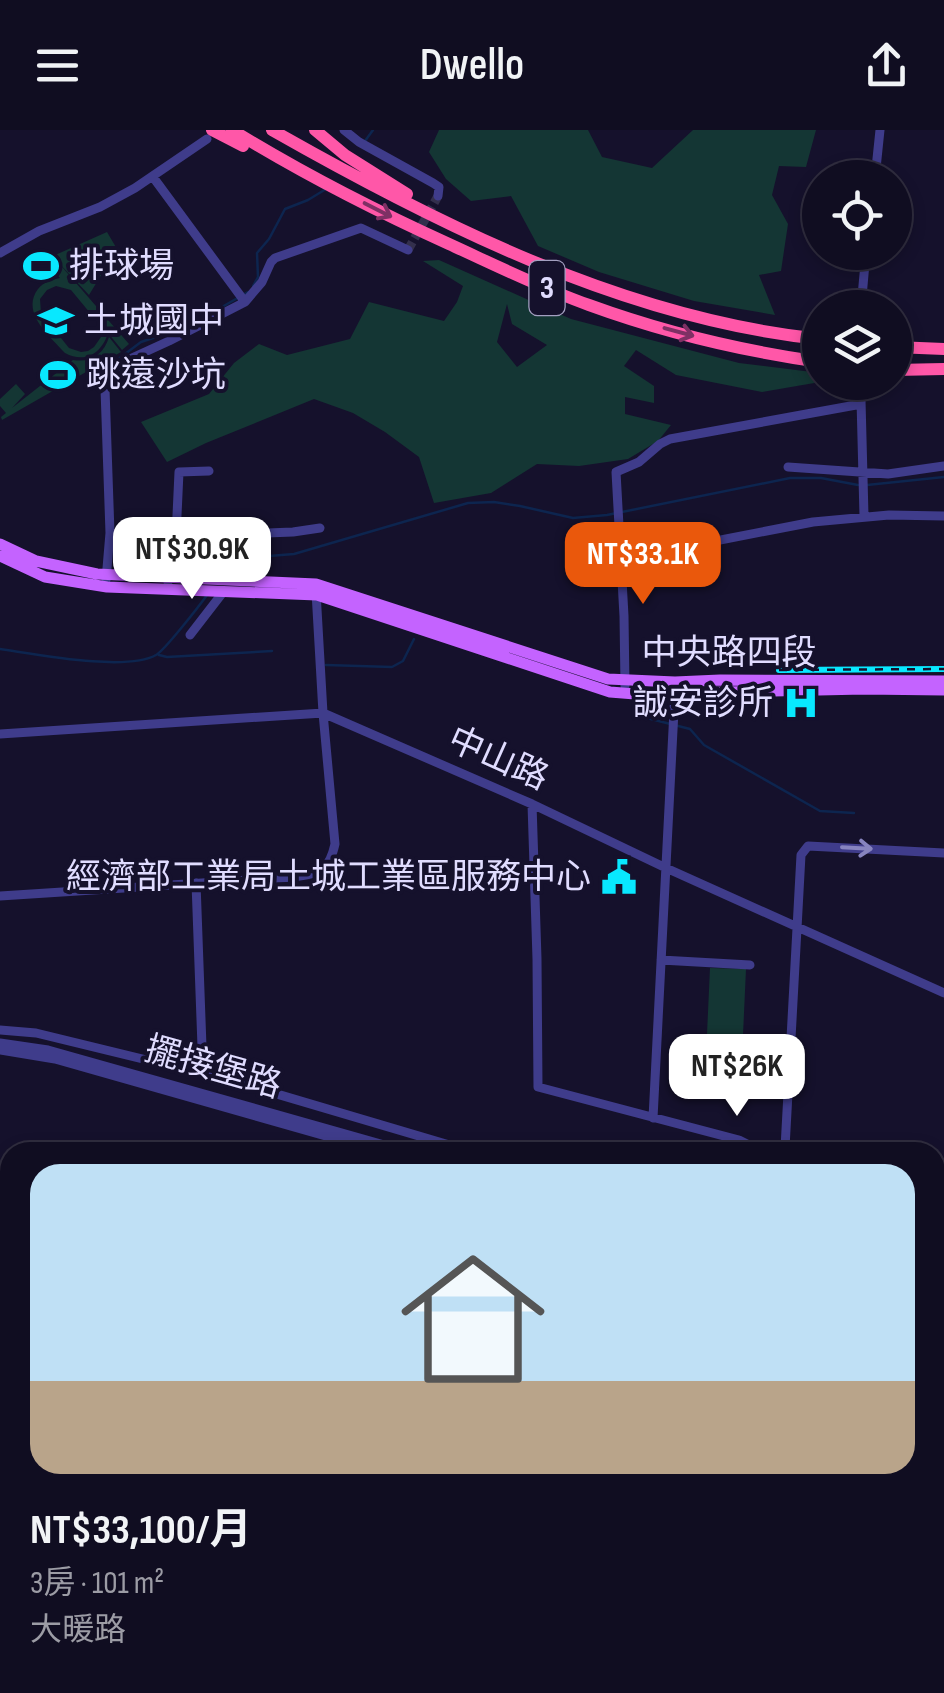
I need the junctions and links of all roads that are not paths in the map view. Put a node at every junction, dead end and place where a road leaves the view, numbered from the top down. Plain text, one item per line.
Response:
1 (232, 130) edge
2 (272, 130) edge
3 (315, 130) edge
4 (344, 130) edge
5 (880, 130) edge
6 (209, 135) edge
7 (878, 160) edge
8 (348, 165) junction
9 (291, 166) junction
10 (153, 177) junction
11 (438, 196) dead end
12 (408, 250) dead end
13 (0, 254) edge
14 (246, 302) junction
15 (802, 337) edge
16 (912, 348) edge
17 (944, 349) edge
18 (802, 358) edge
19 (944, 369) edge
20 (912, 370) edge
21 (861, 400) joint
22 (944, 466) edge
23 (788, 467) dead end
24 (209, 471) dead end
25 (862, 474) junction
26 (864, 516) junction
27 (944, 516) edge
28 (320, 528) dead end
29 (176, 536) junction
30 (0, 544) edge
31 (664, 551) dead end
32 (0, 556) edge
33 (106, 581) junction
34 (168, 584) junction
35 (217, 585) junction
36 (316, 589) junction
37 (190, 635) dead end
38 (944, 680) edge
39 (625, 687) junction
40 (675, 687) junction
41 (944, 690) edge
42 (323, 713) junction
43 (0, 734) edge
44 (532, 804) junction
45 (944, 853) edge
46 (666, 868) junction
47 (196, 883) junction
48 (0, 896) edge
49 (798, 926) junction
50 (661, 960) junction
51 (750, 965) dead end
52 (944, 993) edge
53 (0, 1030) edge
54 (0, 1046) edge
55 (203, 1074) junction
56 (653, 1118) junction
57 (347, 1142) edge
58 (374, 1142) edge
59 (438, 1142) edge
60 (743, 1142) edge
61 (785, 1142) edge

1 - 9 highway, 3
2 - 8 highway
3 - 8 highway
4 - 11 street
5 - 7 street
6 - 9 highway
6 - 10 street
8 - 15 highway, 3
9 -> 18 highway, 3
10 - 13 street
10 - 14 street
12 - 14 street
14 - 33 street
16 - 17 highway
19 - 20 highway
21 - 25 street
21 - 39 street
22 - 25 street
23 - 25 street
24 - 29 street
25 - 26 street
26 - 27 street
26 - 31 street
28 - 29 street
29 - 34 street
30 - 33 main road
32 - 33 main road
33 - 34 main road, 中央路四段
34 - 35 main road, 中央路四段
35 - 36 main road, 中央路四段
35 - 37 street
36 - 39 main road, 中央路四段
36 - 42 street
38 - 40 main road, 中央路四段
39 - 40 main road, 中央路四段
40 - 41 main road, 中央路四段
40 - 46 street
42 - 43 street, 中山路
42 - 44 street, 中山路
42 - 47 street
44 - 46 street, 中山路
44 - 56 street
49 -> 45 street
46 - 49 street, 中山路
46 - 50 street
47 - 48 street
47 - 55 street
49 - 52 street, 中山路
49 - 61 street
50 - 51 street
50 - 56 street
53 - 55 street
54 - 57 street, 擺接堡路
54 - 58 street, 擺接堡路
55 - 59 street
56 - 60 street

